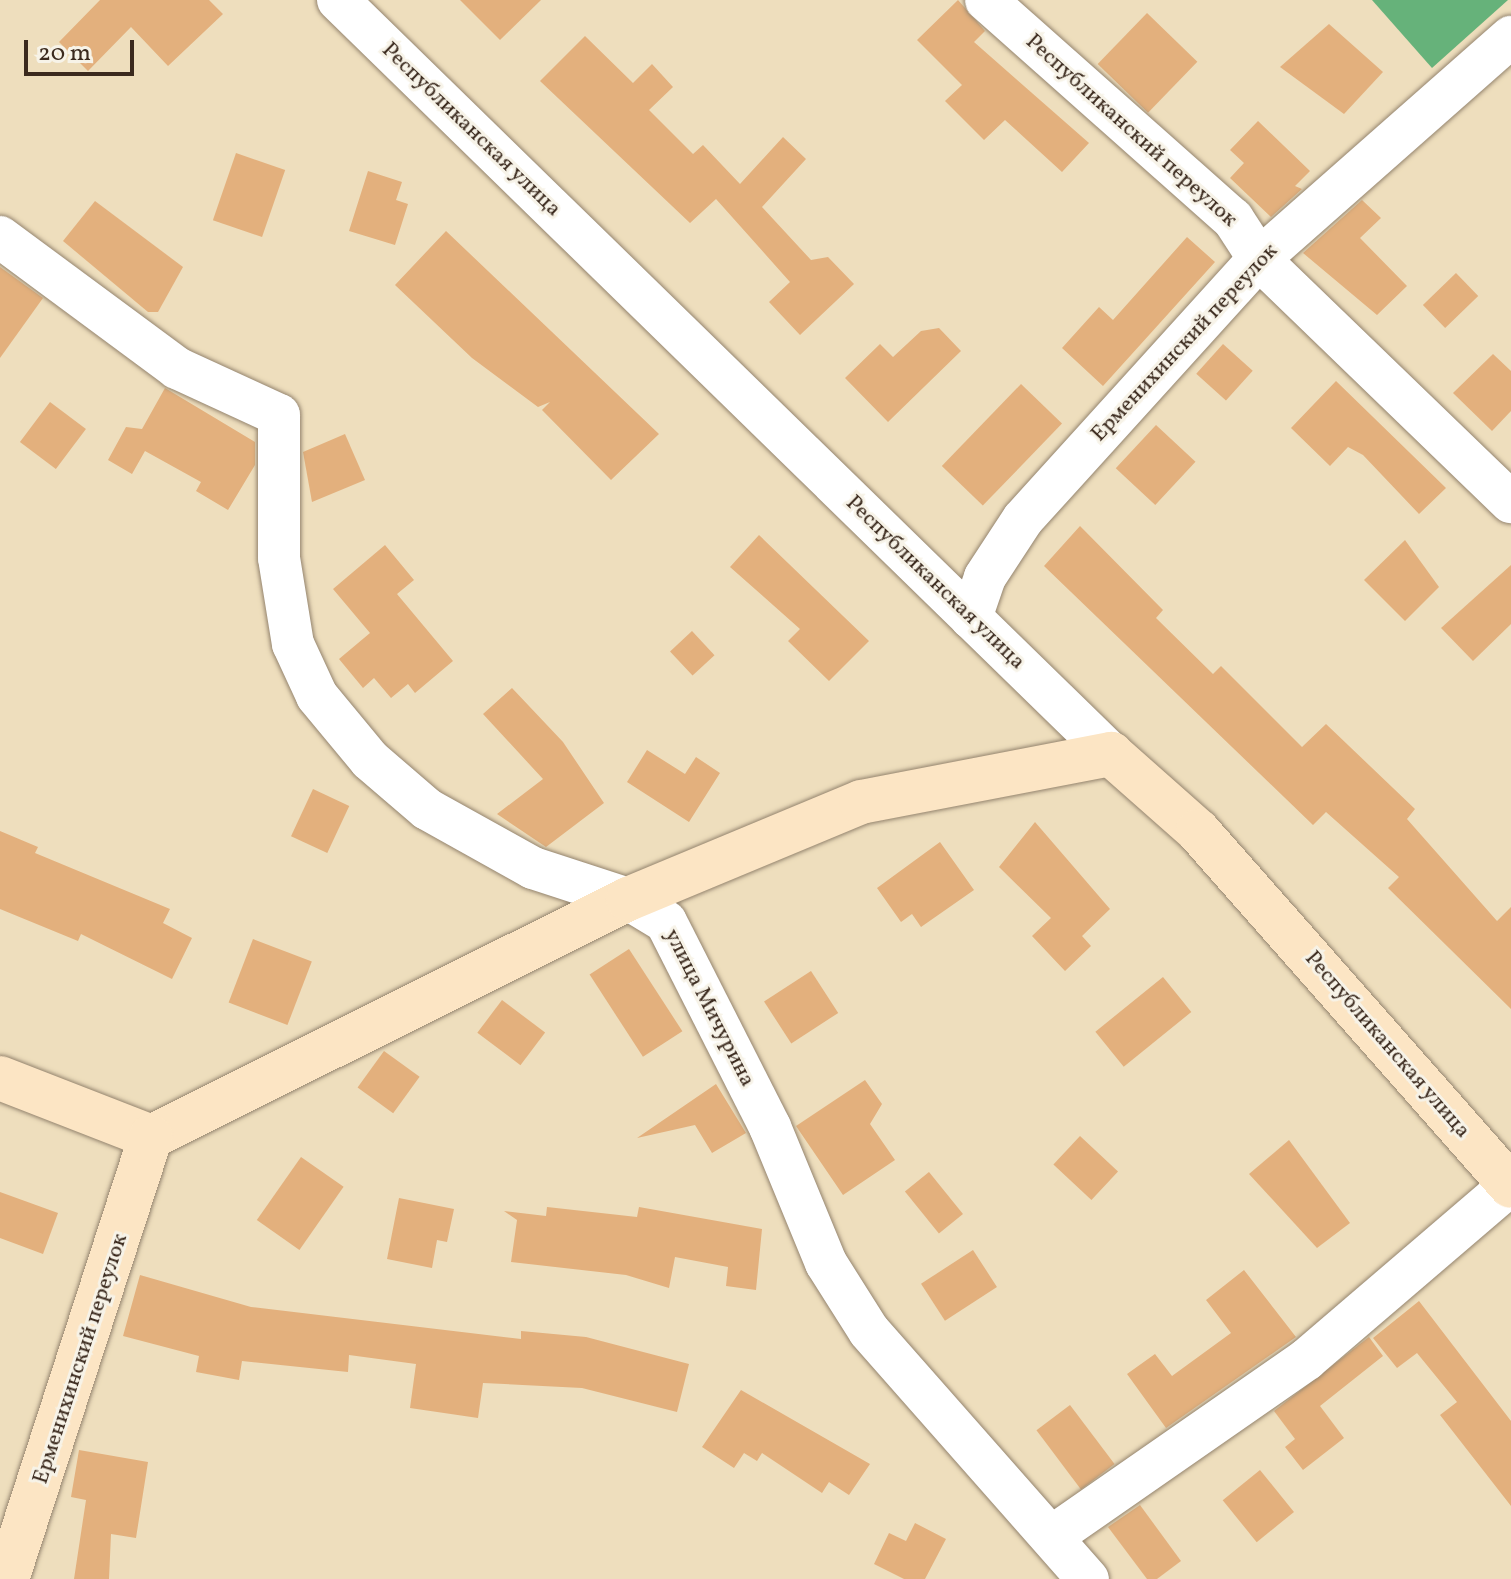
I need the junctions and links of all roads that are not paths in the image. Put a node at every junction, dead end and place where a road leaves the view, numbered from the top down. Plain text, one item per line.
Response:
1 (338, 0) edge
2 (986, 0) edge
3 (1511, 37) edge
4 (0, 237) edge
5 (1259, 259) junction
6 (1511, 502) edge
7 (971, 618) junction
8 (1111, 754) junction
9 (628, 899) junction
10 (0, 1078) edge
11 (151, 1137) junction
12 (1511, 1185) edge
13 (1054, 1535) junction
14 (7, 1579) edge
15 (1088, 1579) edge

1 - 7 street, Республиканская улица
2 - 5 street, Республиканский переулок
3 - 5 street, Ерменихинский переулок
4 - 9 street, улица Мичурина
5 - 6 street, Республиканский переулок
5 - 7 street, Ерменихинский переулок
7 - 8 street, Республиканская улица
8 - 9 street
8 - 12 street, Республиканская улица
9 - 11 street
9 - 13 street, улица Мичурина
10 - 11 street
11 - 14 street, Ерменихинский переулок
12 - 13 street, Республиканская улица
13 - 15 street, улица Мичурина

